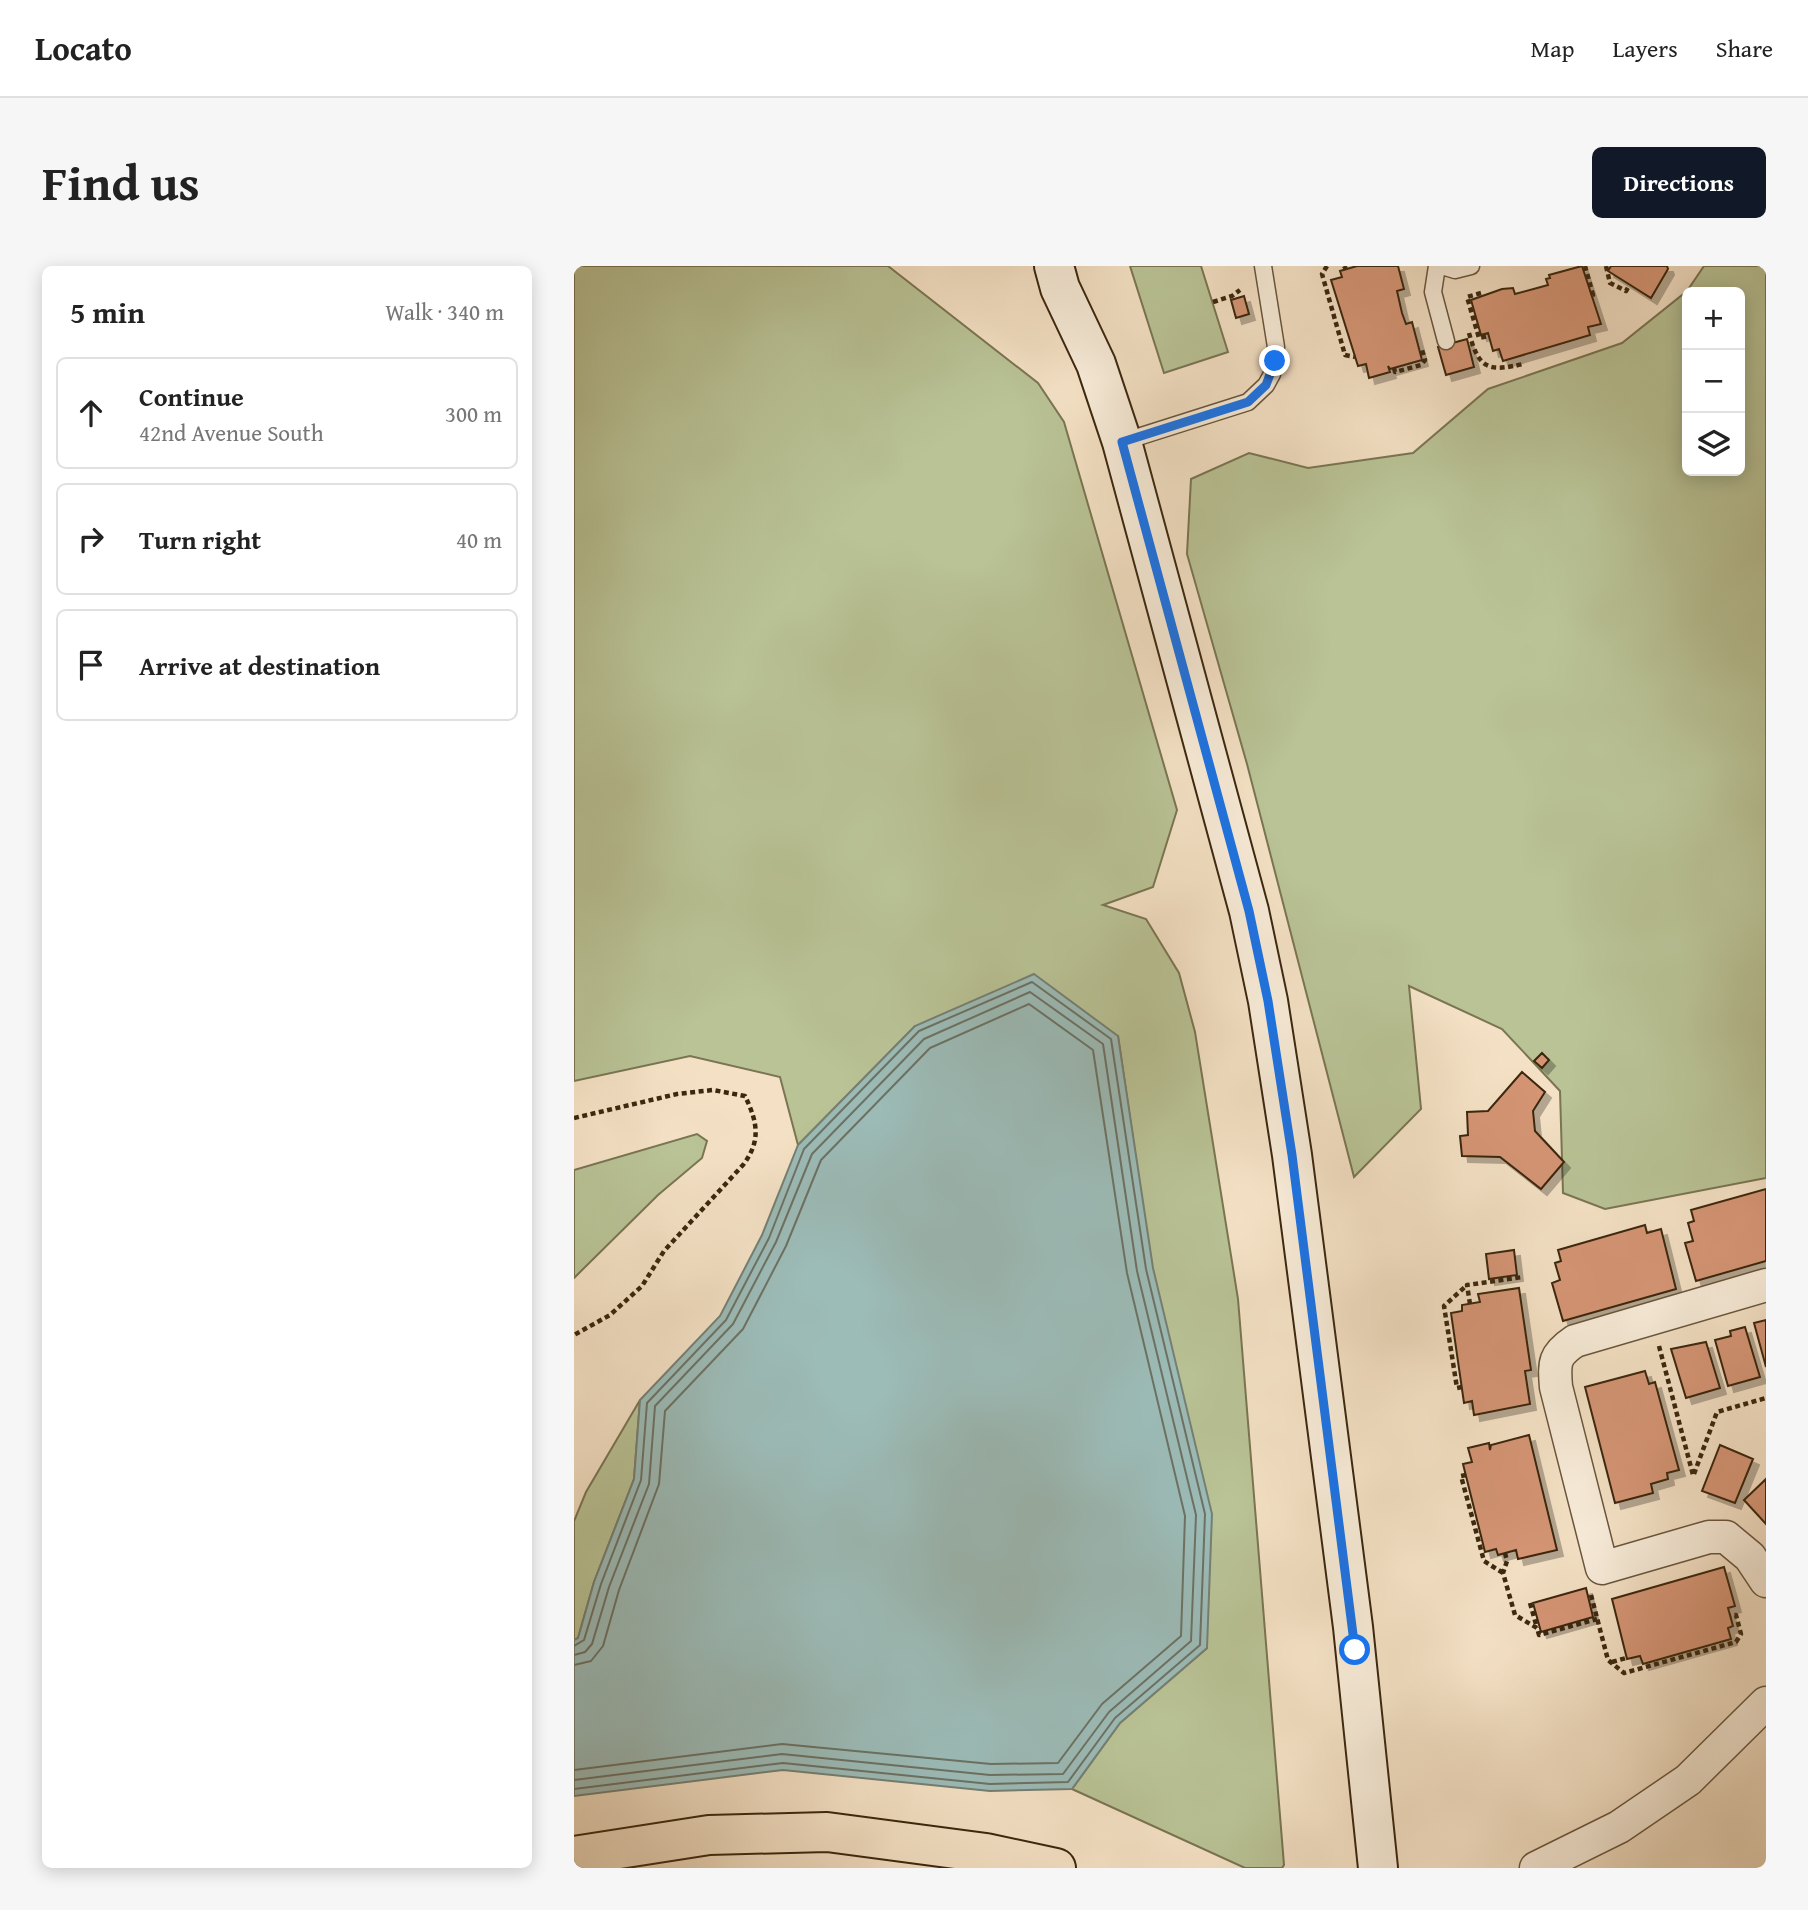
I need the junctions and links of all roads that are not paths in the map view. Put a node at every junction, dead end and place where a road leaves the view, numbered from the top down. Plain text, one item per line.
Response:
1 (1263, 266) edge
2 (1440, 266) edge
3 (1471, 266) edge
4 (1052, 273) edge
5 (1446, 341) dead end
6 (1122, 442) junction
7 (1766, 1285) edge
8 (1766, 1581) edge
9 (1766, 1703) edge
10 (574, 1856) edge
11 (1056, 1868) edge
12 (1378, 1868) edge
13 (1536, 1868) edge

1 - 6 lane
2 - 3 lane
2 - 5 lane
4 - 6 street
6 - 12 street
7 - 8 street
9 - 13 street
10 - 11 main road

